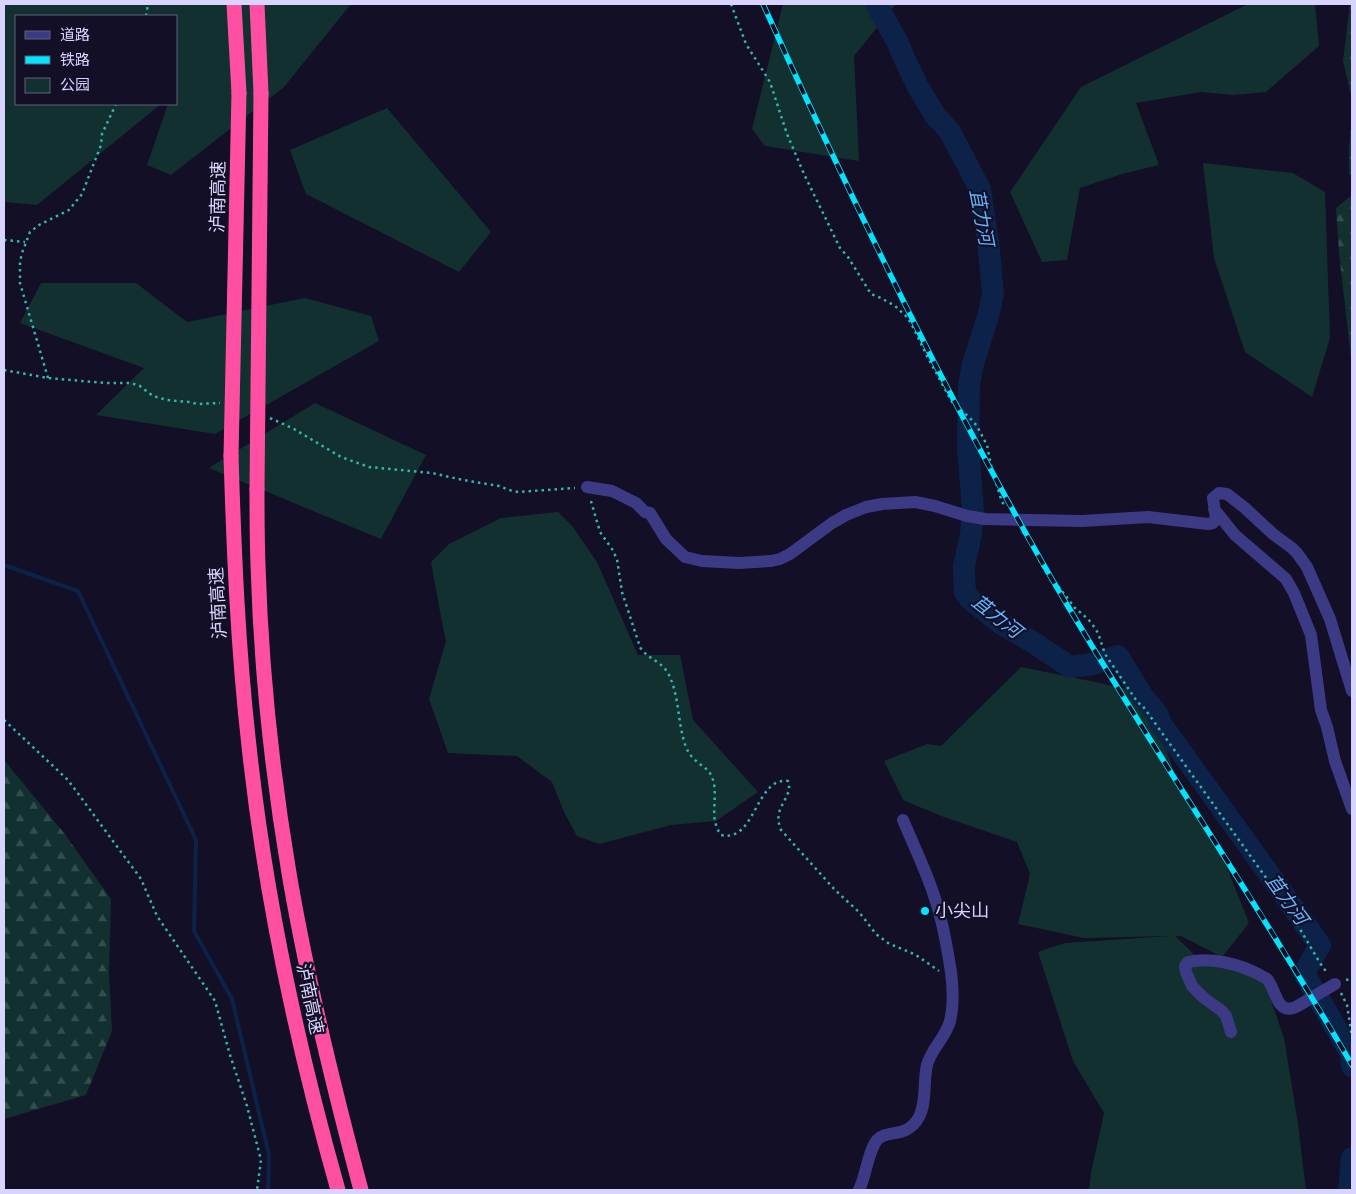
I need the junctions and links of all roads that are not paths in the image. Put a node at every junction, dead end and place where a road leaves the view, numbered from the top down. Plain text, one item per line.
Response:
1 (234, 4) edge
2 (257, 4) edge
3 (587, 487) road end
4 (1214, 509) junction
5 (1352, 692) edge
6 (1352, 809) edge
7 (903, 820) dead end
8 (1335, 984) road end
9 (1230, 1032) dead end
10 (338, 1190) edge
11 (361, 1190) edge
12 (859, 1190) edge

1 - 10 highway, 泸南高速, bridge
2 - 11 highway, 泸南高速, bridge
3 - 4 street
4 - 5 street
4 - 6 street
7 - 12 street
8 - 9 street

